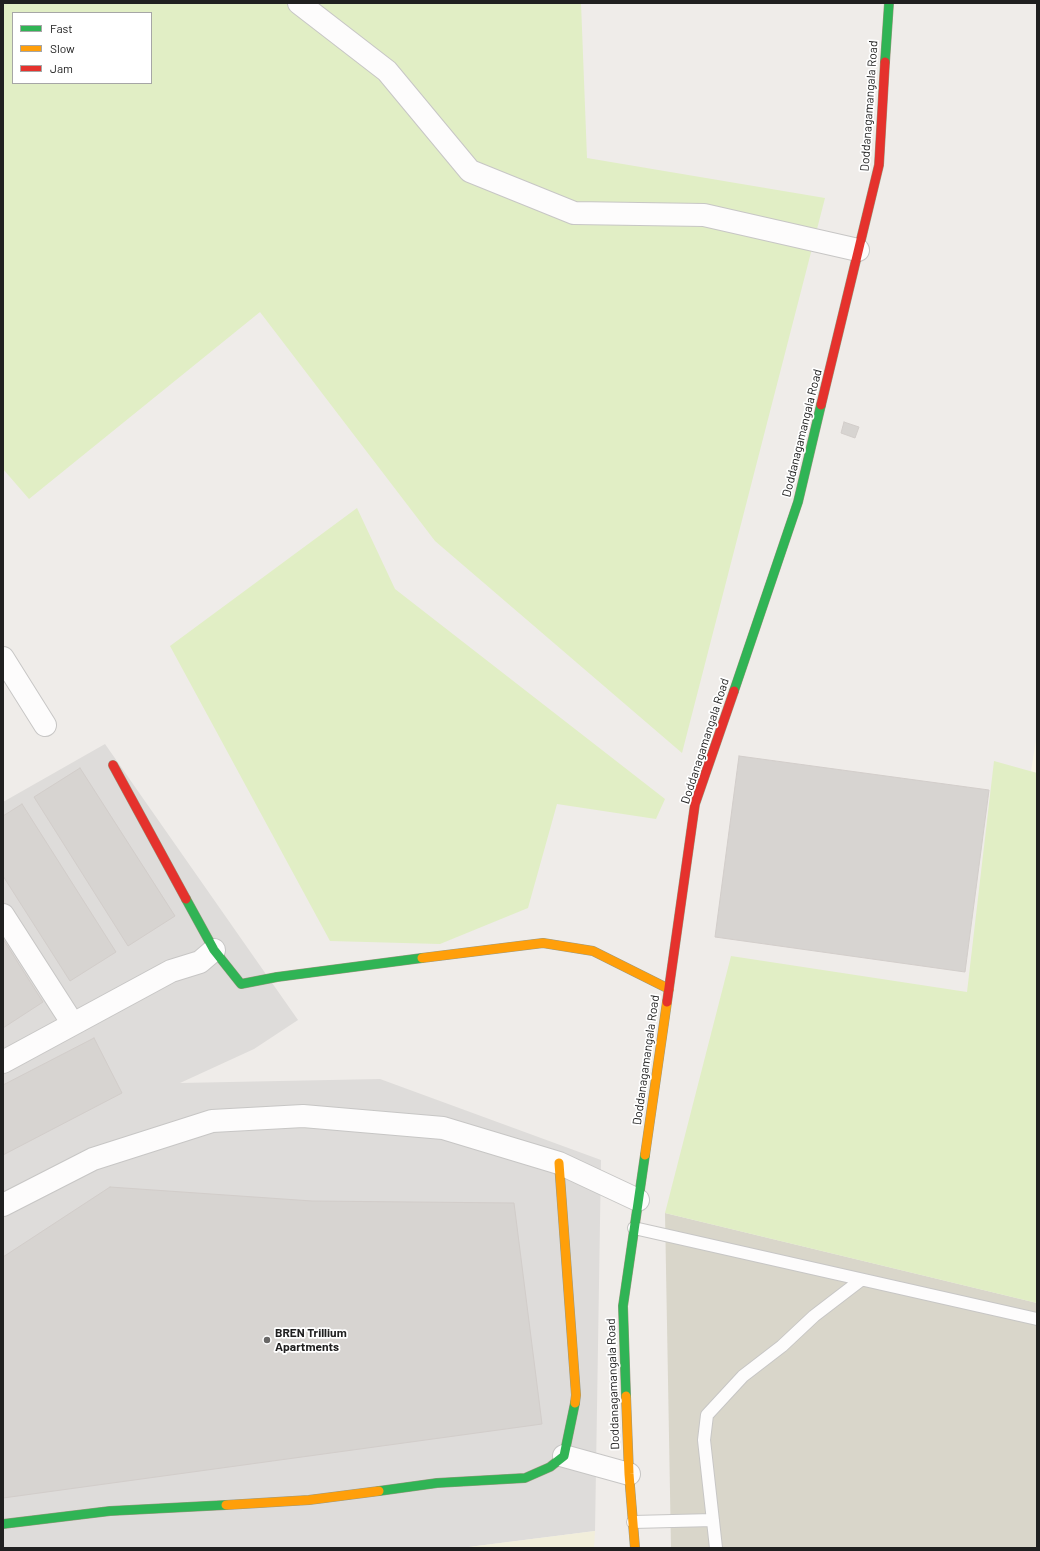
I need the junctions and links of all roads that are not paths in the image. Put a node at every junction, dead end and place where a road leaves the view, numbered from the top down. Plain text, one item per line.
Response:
1 (299, 3) edge
2 (889, 3) edge
3 (858, 250) junction
4 (3, 658) edge
5 (45, 725) dead end
6 (113, 765) dead end
7 (3, 915) edge
8 (214, 950) junction
9 (669, 989) junction
10 (73, 1024) junction
11 (3, 1062) edge
12 (559, 1163) junction
13 (638, 1200) junction
14 (3, 1205) edge
15 (634, 1228) junction
16 (861, 1280) junction
17 (1037, 1319) edge
18 (564, 1456) junction
19 (629, 1474) junction
20 (713, 1520) junction
21 (633, 1522) junction
22 (3, 1524) edge
23 (636, 1548) edge
24 (716, 1548) edge

1 - 3 street
2 - 3 street, Doddanagamangala Road
3 - 9 street, Doddanagamangala Road
4 - 5 street
6 - 8 street
7 - 10 street
8 - 9 street
8 - 10 street
9 - 13 street, Doddanagamangala Road
10 - 11 street
12 - 13 street
12 - 14 street
12 - 18 street
13 - 15 street, Doddanagamangala Road
15 - 16 lane
15 - 19 street, Doddanagamangala Road
16 - 17 lane
16 - 20 lane
18 - 19 street
18 - 22 street
19 - 21 street, Doddanagamangala Road
20 - 21 lane
20 - 24 lane
21 - 23 street, Doddanagamangala Road

